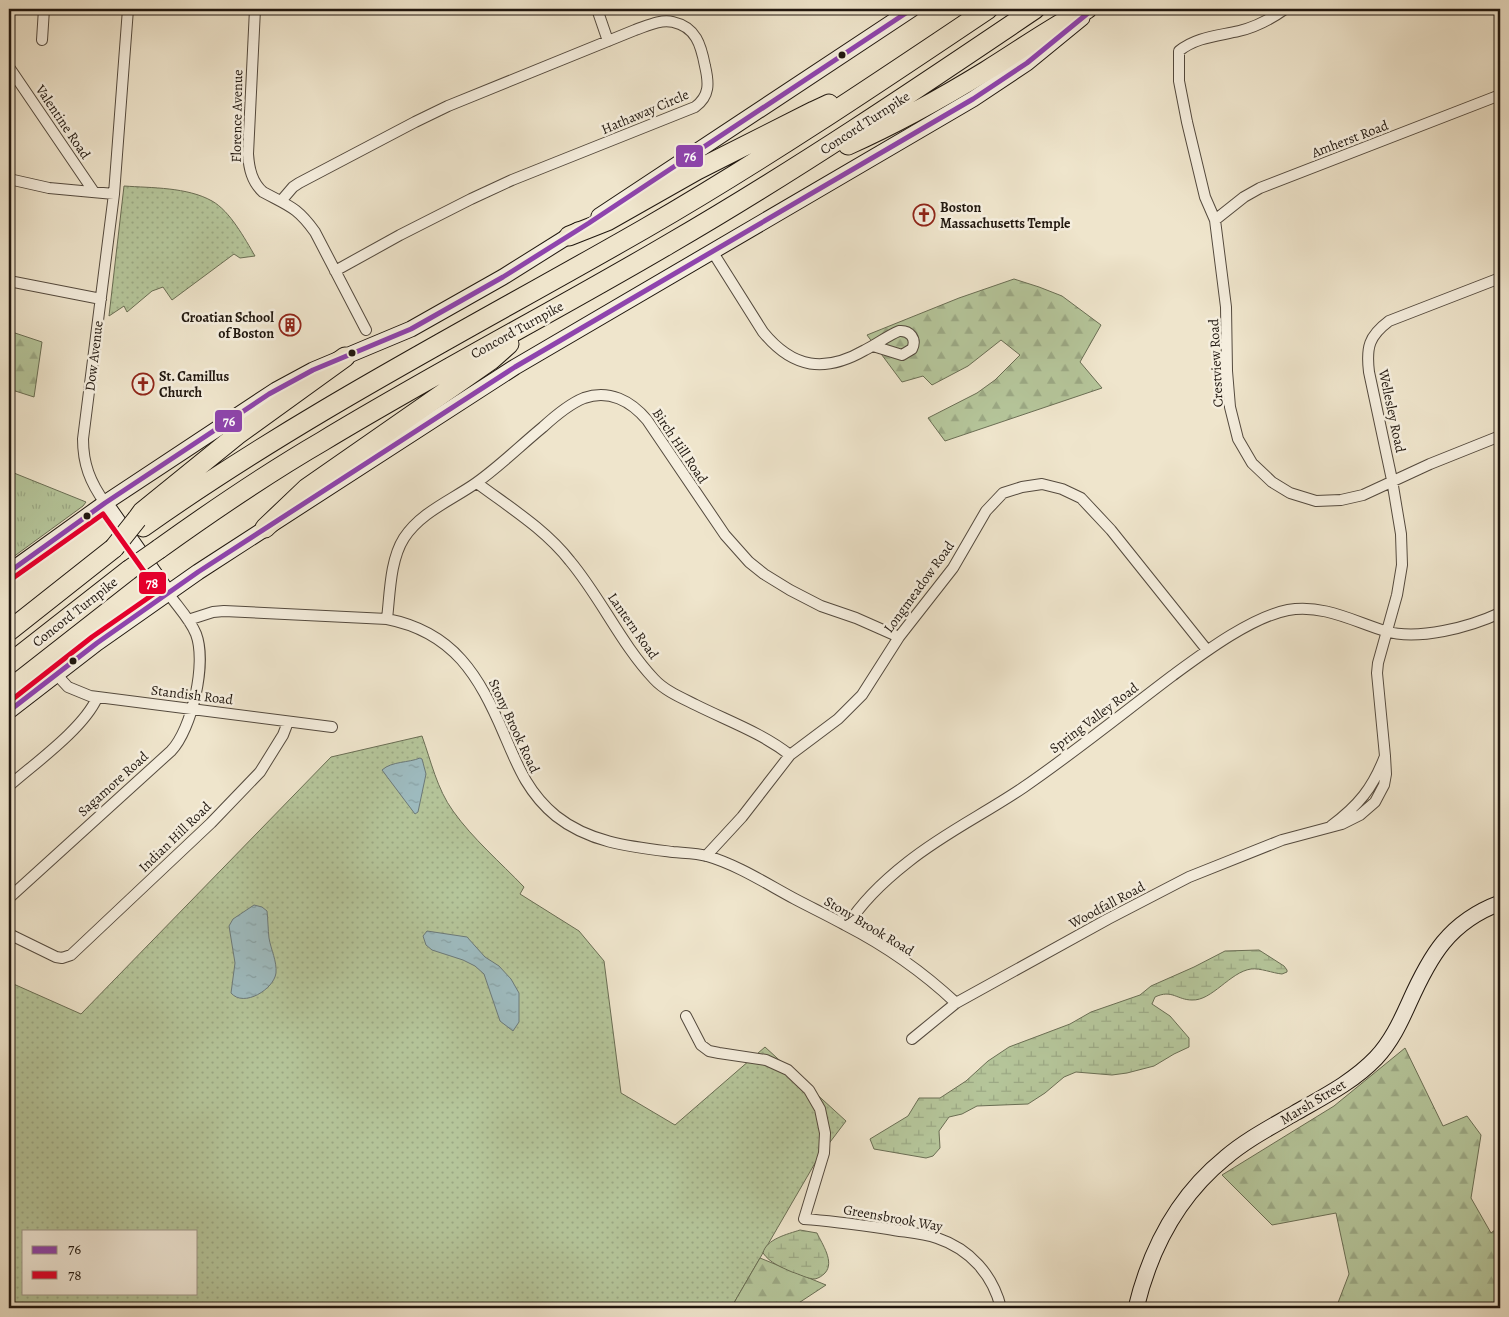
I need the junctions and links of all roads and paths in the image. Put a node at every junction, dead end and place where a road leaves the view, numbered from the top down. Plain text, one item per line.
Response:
1 (44, 9) edge
2 (128, 9) edge
3 (255, 9) edge
4 (597, 9) edge
5 (912, 9) edge
6 (988, 9) edge
7 (1035, 9) edge
8 (1087, 9) edge
9 (1093, 9) edge
10 (1285, 9) edge
11 (42, 40) dead end
12 (608, 41) junction
13 (9, 67) edge
14 (872, 87) junction
15 (1500, 95) edge
16 (798, 166) junction
17 (9, 179) edge
18 (94, 192) junction
19 (114, 194) junction
20 (281, 201) junction
21 (1215, 220) junction
22 (569, 236) junction
23 (712, 251) junction
24 (335, 271) junction
25 (1500, 278) edge
26 (9, 281) edge
27 (101, 299) junction
28 (541, 317) junction
29 (366, 330) dead end
30 (873, 346) dead end
31 (346, 357) junction
32 (1500, 436) edge
33 (1392, 480) junction
34 (477, 482) junction
35 (105, 503) junction
36 (140, 523) junction
37 (265, 528) junction
38 (9, 572) edge
39 (168, 593) junction
40 (1500, 613) edge
41 (386, 619) junction
42 (188, 620) junction
43 (9, 631) edge
44 (1386, 632) junction
45 (899, 637) junction
46 (1207, 650) junction
47 (9, 664) edge
48 (199, 669) joint
49 (56, 674) junction
50 (97, 698) junction
51 (192, 709) junction
52 (9, 711) edge
53 (288, 722) junction
54 (332, 727) dead end
55 (790, 755) junction
56 (9, 786) edge
57 (706, 856) junction
58 (9, 898) edge
59 (1500, 904) edge
60 (848, 926) junction
61 (9, 934) edge
62 (956, 1003) junction
63 (686, 1016) dead end
64 (912, 1039) dead end
65 (1002, 1308) edge
66 (1136, 1308) edge

1 - 11 street
2 - 19 street, Dow Avenue
3 - 20 street, Florence Avenue
4 - 12 street
5 - 22 main road
6 - 14 highway, Concord Turnpike
7 - 16 highway, Concord Turnpike
8 - 16 highway
9 - 23 main road, Concord Turnpike
10 - 21 street, Crestview Road
12 - 20 street, Hathaway Circle
12 - 24 street, Hathaway Circle
13 - 18 street, Valentine Road
14 - 22 highway
14 - 36 highway, Concord Turnpike
15 - 21 street, Amherst Road
16 - 28 highway, Concord Turnpike
17 - 18 street
18 - 19 street
19 - 27 street, Dow Avenue
20 - 24 street, Florence Avenue
21 - 33 street, Crestview Road
22 - 31 main road
23 - 30 street
23 - 37 main road, Concord Turnpike
24 - 29 street, Florence Avenue
25 - 33 street, Wellesley Road
26 - 27 street
27 - 35 street, Dow Avenue
28 - 37 highway
28 - 47 highway, Concord Turnpike, bridge
31 - 35 main road
31 - 36 highway
32 - 33 street, Crestview Road
33 - 44 street, Wellesley Road
34 - 41 street, Birch Hill Road
34 - 45 street, Birch Hill Road
34 - 55 street, Lantern Road
35 - 38 main road
35 - 39 main road, Dow Avenue
36 - 43 highway, Concord Turnpike, bridge
37 - 39 main road, Concord Turnpike
39 - 42 street, Dow Avenue
39 - 49 main road, Concord Turnpike
40 - 44 street, Spring Valley Road
41 - 42 street, Stony Brook Road
41 - 57 street, Stony Brook Road
42 - 48 street, Dow Avenue
44 - 46 street, Spring Valley Road
44 - 62 street, Woodfall Road
45 - 46 street, Longmeadow Road
45 - 55 street, Longmeadow Road
46 - 60 street, Spring Valley Road
48 - 51 street, Sagamore Road
49 - 50 street, Standish Road
49 - 52 main road, Concord Turnpike
50 - 51 street, Standish Road
50 - 56 street
51 - 53 street, Standish Road
51 - 58 street, Sagamore Road
53 - 54 street, Standish Road
53 - 61 street, Indian Hill Road
55 - 57 street, Longmeadow Road
57 - 60 street, Stony Brook Road
59 - 66 main road, Marsh Street
60 - 62 street, Stony Brook Road
62 - 64 street, Woodfall Road
63 - 65 street, Greensbrook Way

